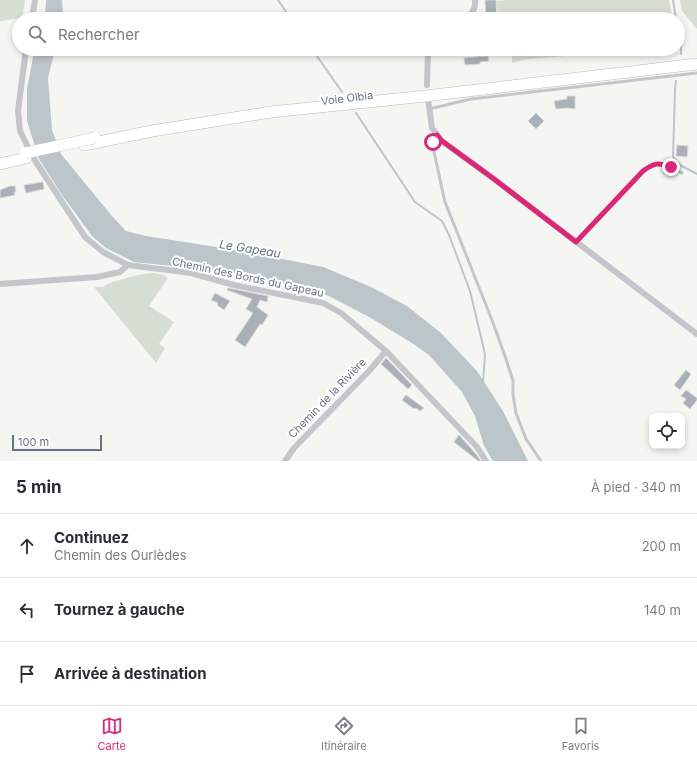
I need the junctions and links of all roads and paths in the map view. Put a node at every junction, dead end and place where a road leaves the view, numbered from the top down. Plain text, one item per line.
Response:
1 (35, 0) edge
2 (475, 0) edge
3 (33, 12) edge
4 (473, 12) edge
5 (25, 56) edge
6 (428, 56) edge
7 (697, 59) edge
8 (697, 64) edge
9 (697, 73) edge
10 (427, 85) dead end
11 (428, 99) dead end
12 (429, 109) junction
13 (437, 135) junction
14 (96, 140) junction
15 (25, 155) junction
16 (0, 159) edge
17 (0, 164) edge
18 (682, 173) dead end
19 (576, 242) junction
20 (128, 265) junction
21 (0, 284) edge
22 (697, 334) edge
23 (386, 351) junction
24 (285, 461) edge
25 (486, 461) edge
26 (541, 461) edge

1 - 3 street
2 - 4 street
5 - 20 street, Chemin des Bords du Gapeau
6 - 10 street
7 - 14 highway, Voie Olbia
8 - 14 highway, Voie Olbia
9 - 12 lane
11 - 12 street
12 - 13 street
13 - 19 street
13 - 26 lane
14 - 15 highway, Voie Olbia
15 - 16 highway, Voie Olbia
15 - 17 highway, Voie Olbia
18 - 19 lane
19 - 22 street
20 - 21 street
20 - 23 street, Chemin des Bords du Gapeau
23 - 24 street, Chemin de la Rivière
23 - 25 street, Chemin des Bords du Gapeau

